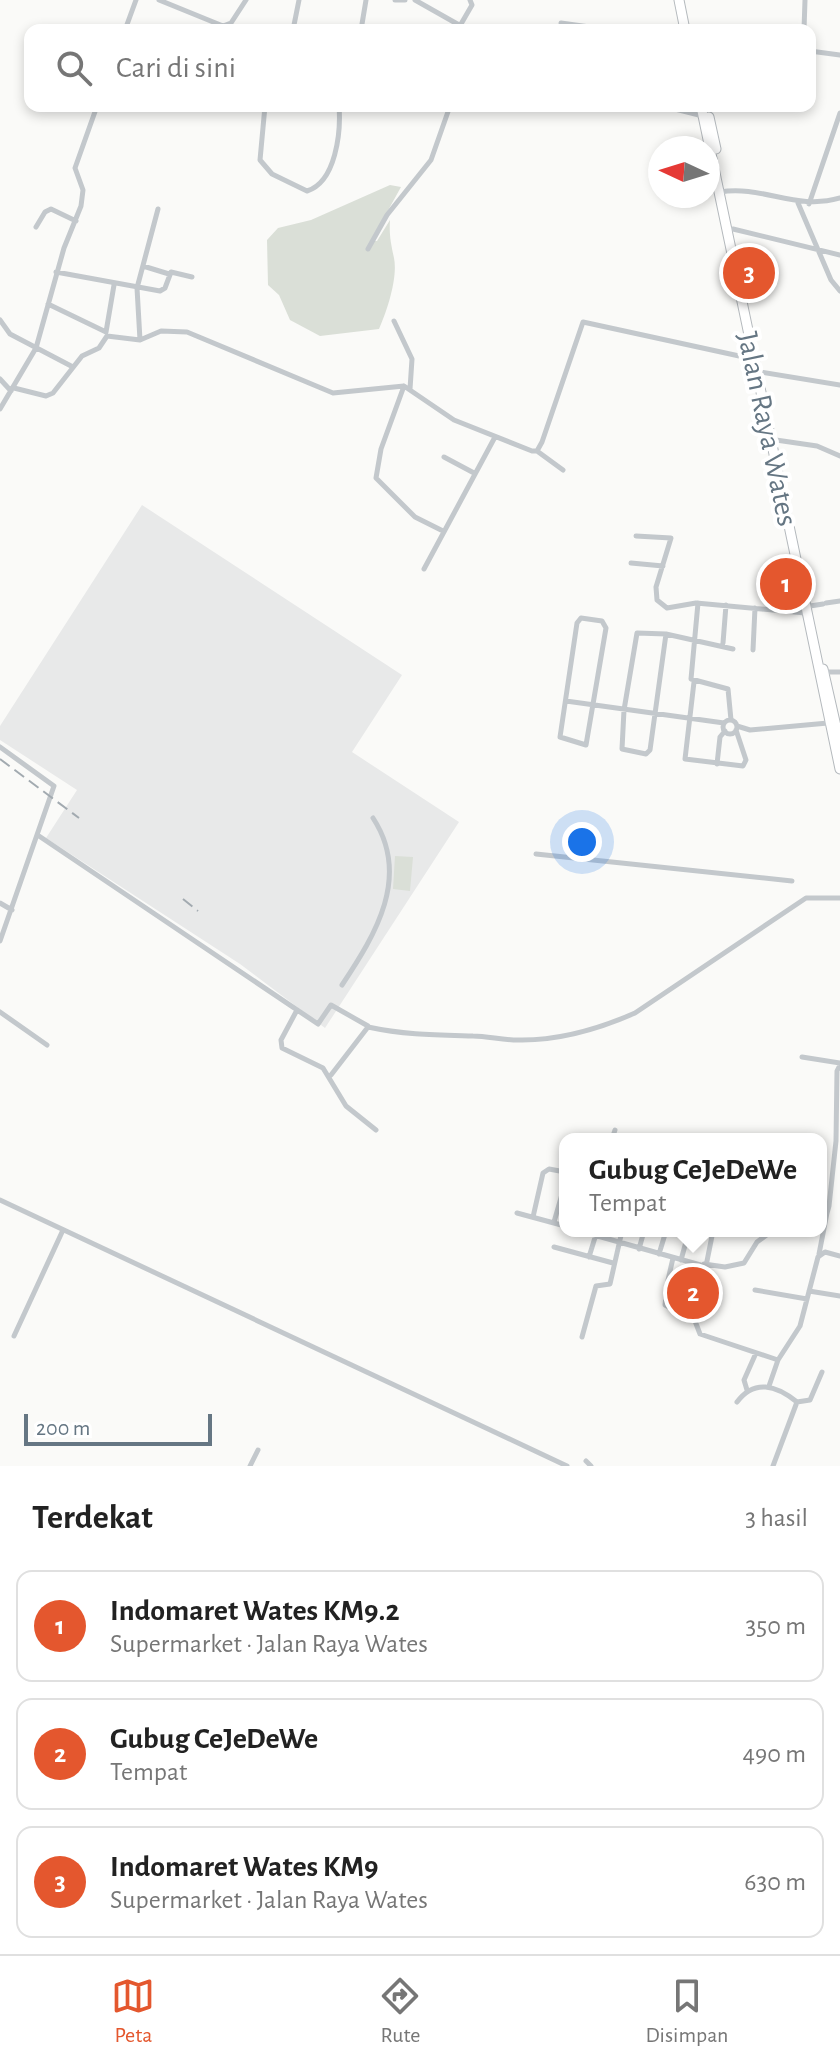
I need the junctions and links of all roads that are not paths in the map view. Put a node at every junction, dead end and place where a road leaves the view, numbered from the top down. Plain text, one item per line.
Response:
1 (136, 0) edge
2 (159, 0) edge
3 (246, 0) edge
4 (299, 0) edge
5 (366, 0) edge
6 (395, 0) edge
7 (405, 0) edge
8 (415, 0) edge
9 (470, 0) edge
10 (679, 0) edge
11 (685, 0) edge
12 (805, 0) edge
13 (561, 23) dead end
14 (127, 24) edge
15 (218, 24) edge
16 (228, 24) edge
17 (294, 24) edge
18 (362, 24) edge
19 (461, 24) joint
20 (568, 24) edge
21 (686, 24) edge
22 (687, 24) edge
23 (804, 24) edge
24 (816, 52) edge
25 (840, 55) edge
26 (95, 112) edge
27 (265, 112) edge
28 (339, 112) edge
29 (448, 112) edge
30 (705, 112) edge
31 (840, 113) edge
32 (721, 191) junction
33 (840, 198) edge
34 (797, 202) junction
35 (809, 204) junction
36 (158, 209) dead end
37 (76, 221) junction
38 (36, 227) dead end
39 (733, 229) junction
40 (817, 247) junction
41 (368, 249) dead end
42 (840, 255) edge
43 (143, 266) junction
44 (56, 272) junction
45 (169, 274) junction
46 (192, 277) dead end
47 (114, 285) junction
48 (137, 288) junction
49 (840, 291) edge
50 (48, 304) junction
51 (0, 320) edge
52 (394, 321) dead end
53 (106, 334) junction
54 (140, 340) junction
55 (36, 348) junction
56 (753, 359) junction
57 (73, 367) junction
58 (761, 372) junction
59 (2, 383) edge
60 (840, 385) edge
61 (407, 388) junction
62 (12, 390) junction
63 (0, 409) edge
64 (495, 437) junction
65 (776, 440) junction
66 (537, 451) junction
67 (840, 456) edge
68 (444, 457) dead end
69 (563, 470) dead end
70 (474, 473) junction
71 (443, 531) junction
72 (636, 536) dead end
73 (631, 563) dead end
74 (663, 566) junction
75 (424, 569) dead end
76 (840, 601) edge
77 (698, 603) junction
78 (726, 605) junction
79 (755, 608) junction
80 (808, 610) junction
81 (666, 634) junction
82 (695, 640) junction
83 (723, 643) dead end
84 (733, 649) dead end
85 (753, 650) dead end
86 (824, 672) junction
87 (840, 672) edge
88 (694, 682) junction
89 (566, 701) junction
90 (595, 705) junction
91 (624, 710) junction
92 (656, 716) junction
93 (731, 720) junction
94 (689, 721) junction
95 (724, 723) junction
96 (828, 723) junction
97 (736, 728) junction
98 (725, 731) junction
99 (839, 735) edge
100 (0, 747) edge
101 (837, 752) junction
102 (717, 764) junction
103 (840, 769) edge
104 (373, 818) dead end
105 (41, 837) junction
106 (536, 854) dead end
107 (792, 881) dead end
108 (840, 898) edge
109 (0, 903) edge
110 (12, 910) junction
111 (0, 941) edge
112 (342, 985) dead end
113 (297, 1010) junction
114 (0, 1012) edge
115 (368, 1027) junction
116 (47, 1045) dead end
117 (802, 1057) dead end
118 (840, 1064) edge
119 (331, 1075) junction
120 (376, 1130) dead end
121 (615, 1130) dead end
122 (614, 1133) edge
123 (838, 1142) edge
124 (559, 1171) edge
125 (827, 1198) edge
126 (0, 1200) edge
127 (559, 1205) edge
128 (517, 1213) dead end
129 (533, 1217) junction
130 (554, 1222) junction
131 (559, 1224) edge
132 (63, 1230) junction
133 (595, 1237) edge
134 (603, 1237) edge
135 (620, 1237) edge
136 (642, 1237) edge
137 (664, 1237) edge
138 (687, 1237) edge
139 (711, 1237) edge
140 (764, 1237) edge
141 (821, 1237) edge
142 (618, 1243) junction
143 (554, 1247) dead end
144 (639, 1249) junction
145 (659, 1254) junction
146 (819, 1255) junction
147 (840, 1256) edge
148 (589, 1257) junction
149 (673, 1258) junction
150 (681, 1260) junction
151 (613, 1263) junction
152 (704, 1265) junction
153 (668, 1280) junction
154 (701, 1287) junction
155 (755, 1290) dead end
156 (809, 1291) junction
157 (840, 1296) edge
158 (807, 1299) junction
159 (695, 1321) junction
160 (14, 1336) dead end
161 (582, 1337) dead end
162 (756, 1353) junction
163 (778, 1360) junction
164 (822, 1372) dead end
165 (769, 1386) junction
166 (747, 1390) junction
167 (737, 1402) dead end
168 (797, 1402) junction
169 (258, 1450) dead end
170 (250, 1466) edge
171 (567, 1466) edge
172 (773, 1466) edge

1 - 14 street
2 - 15 street
3 - 16 street
4 - 17 street
5 - 18 street
6 - 7 street
8 - 19 street
9 - 19 street
10 - 21 highway
11 - 22 highway
12 - 23 street
13 - 20 street
24 - 25 street
26 - 37 street
27 - 28 street
29 - 41 street
30 - 32 highway, Jalan Raya Wates
31 - 35 street
32 - 34 street
32 - 39 highway, Jalan Raya Wates
32 - 56 highway, Jalan Raya Wates
33 - 35 street
34 - 35 street
34 - 40 street
36 - 43 street
37 - 38 street
37 - 44 street
39 - 40 street
39 - 58 highway, Jalan Raya Wates
40 - 42 street
40 - 49 street
43 - 45 street
43 - 48 street
44 - 47 street
44 - 50 street
45 - 46 street
45 - 48 street
47 - 48 street
47 - 53 street
48 - 54 street
50 - 53 street
50 - 55 street
51 - 55 street
52 - 61 street
53 - 54 street
53 - 57 street
54 - 61 street
55 - 57 street
55 - 62 street
56 - 66 street
56 - 80 highway, Jalan Raya Wates
57 - 62 street
58 - 60 street
58 - 65 highway, Jalan Raya Wates
59 - 62 street
61 - 64 street
61 - 71 street
62 - 63 street
64 - 66 street
64 - 70 street
65 - 67 street
65 - 80 highway, Jalan Raya Wates
66 - 69 street
68 - 70 street
70 - 71 street
71 - 75 street
72 - 74 street
73 - 74 street
74 - 77 street
76 - 80 street
77 - 78 street
77 - 82 street
78 - 79 street
78 - 83 street
79 - 80 street
79 - 85 street
80 - 86 highway, Jalan Raya Wates
80 - 96 highway, Jalan Raya Wates
81 - 82 street
81 - 91 street
81 - 92 street
82 - 84 street
82 - 88 street
86 - 87 street
86 - 99 highway, Jalan Raya Wates
88 - 93 street
88 - 94 street
89 - 90 street
89 - 90 street
89 - 90 street
90 - 91 street
91 - 92 street
91 - 92 street
92 - 94 street
93 - 95 street
93 - 97 street
94 - 95 street
94 - 102 street
95 - 98 street
96 - 97 street
96 - 101 highway, Jalan Raya Wates
97 - 98 street
97 - 102 street
98 - 102 street
99 - 101 highway, Jalan Raya Wates
100 - 105 street
101 - 103 highway, Jalan Raya Wates
104 - 112 street
105 - 110 street
105 - 113 street
106 - 107 street
108 - 115 street
109 - 110 street
110 - 111 street
113 - 115 street
113 - 119 street
114 - 116 street
115 - 119 street
117 - 118 street
118 - 123 street
119 - 120 street
121 - 122 street
123 - 125 street
124 - 129 street
126 - 132 street
127 - 130 street
128 - 129 street
129 - 130 street
130 - 131 street
132 - 160 street
132 - 171 street
133 - 148 street
134 - 142 street
135 - 142 street
136 - 144 street
137 - 145 street
138 - 150 street
139 - 152 street
140 - 152 street
141 - 146 street
142 - 144 street
142 - 151 street
143 - 148 street
144 - 145 street
145 - 149 street
146 - 147 street
146 - 156 street
148 - 151 street
149 - 150 street
149 - 153 street
150 - 152 street
151 - 161 street
152 - 154 street
153 - 154 street
153 - 159 street
154 - 159 street
155 - 158 street
156 - 157 street
156 - 158 street
158 - 163 street
159 - 162 street
162 - 163 street
162 - 166 street
163 - 165 street
164 - 168 street
165 - 166 street
165 - 168 street
166 - 167 street
168 - 172 street
169 - 170 street

